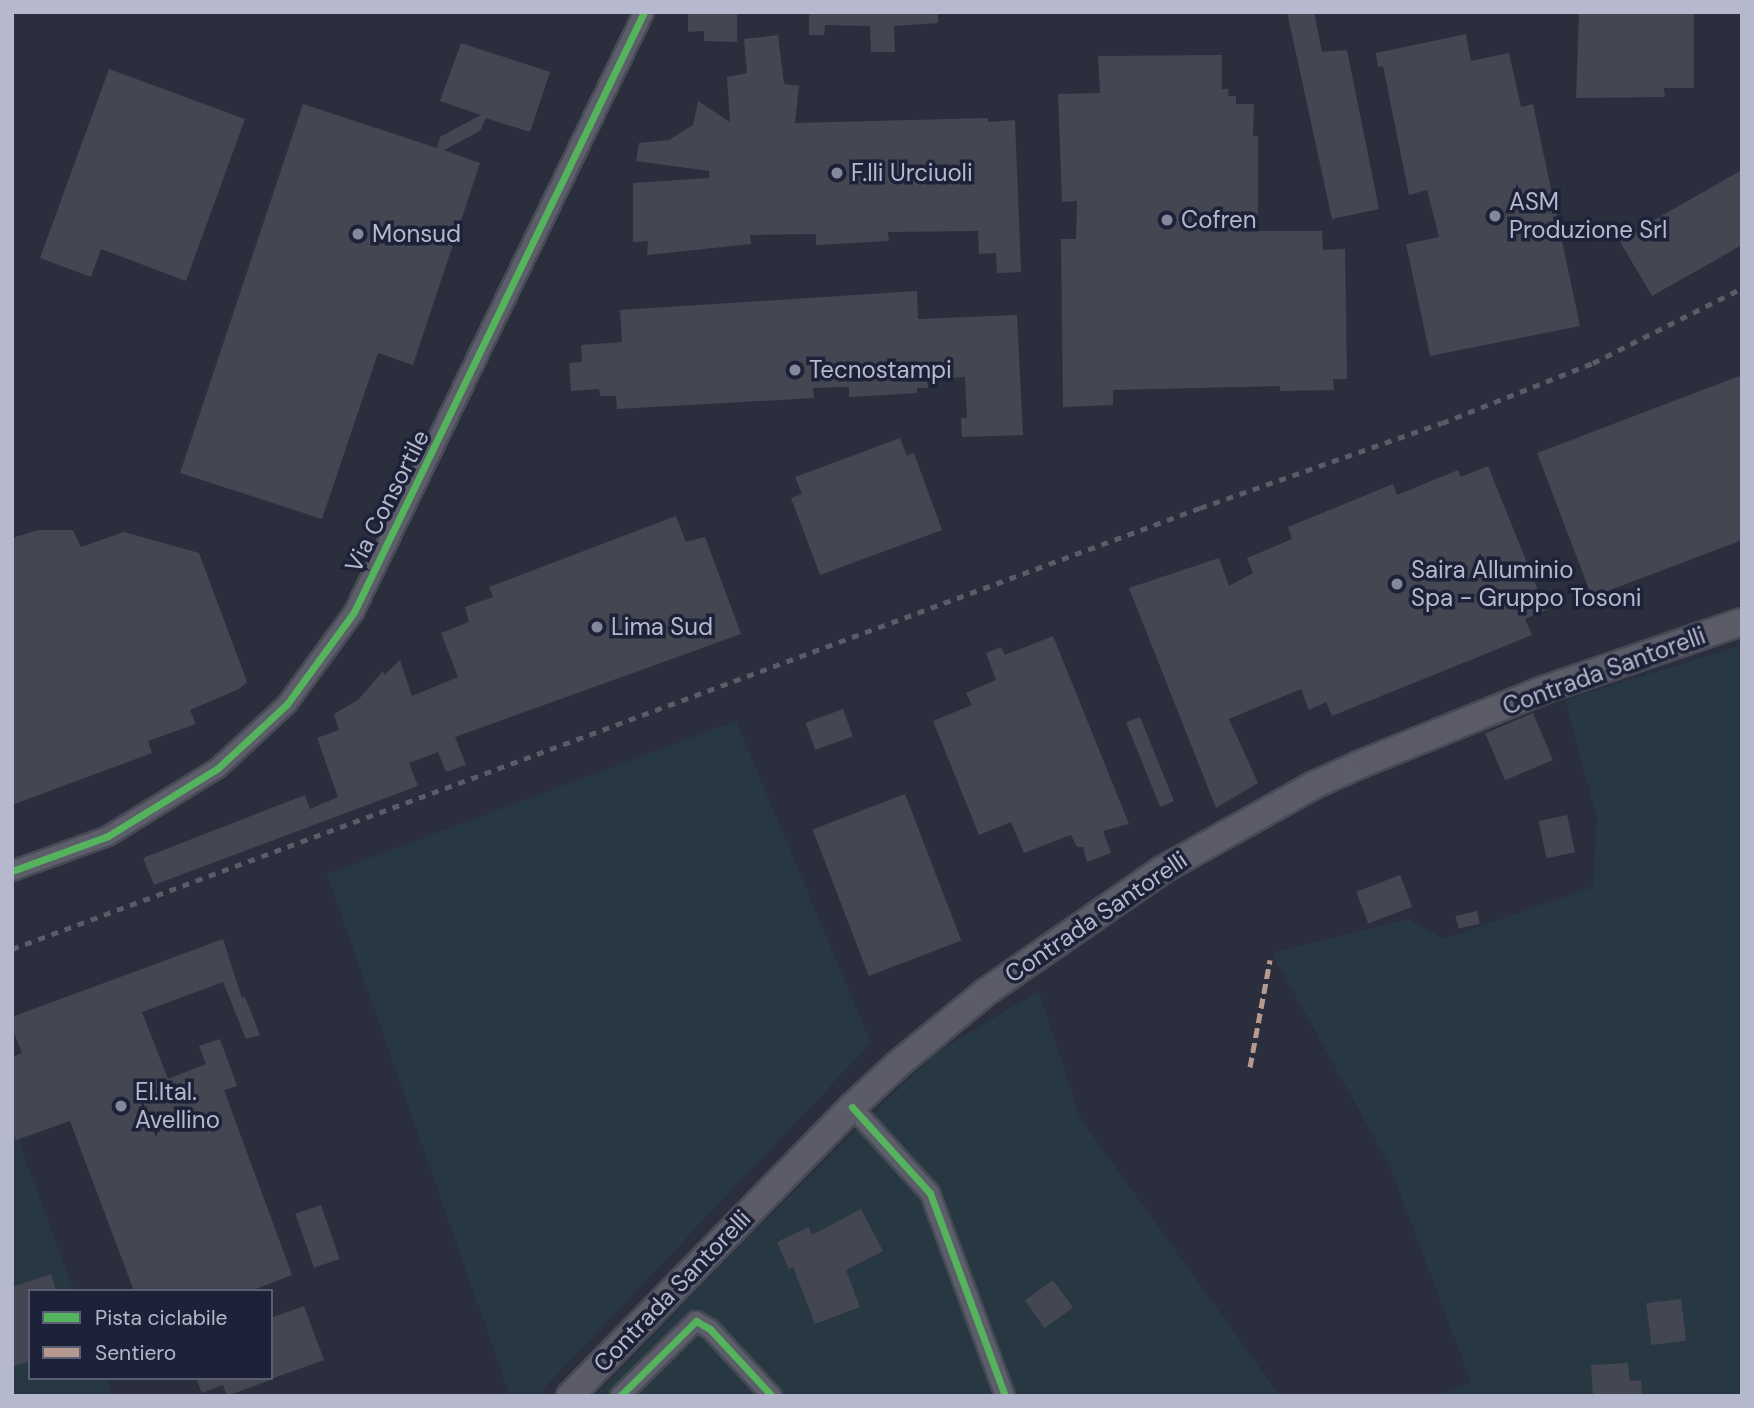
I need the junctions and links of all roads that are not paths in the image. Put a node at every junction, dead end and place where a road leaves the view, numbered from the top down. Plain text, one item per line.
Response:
1 (644, 12) edge
2 (1742, 622) edge
3 (12, 871) edge
4 (852, 1107) junction
5 (570, 1396) edge
6 (620, 1396) edge
7 (772, 1396) edge
8 (1005, 1396) edge

1 - 3 street, Via Consortile
2 - 4 main road, Contrada Santorelli
4 - 5 main road, Contrada Santorelli
4 - 8 street
6 - 7 street

